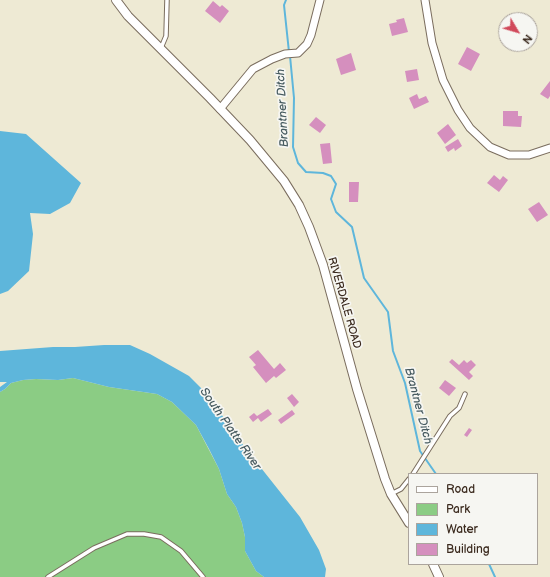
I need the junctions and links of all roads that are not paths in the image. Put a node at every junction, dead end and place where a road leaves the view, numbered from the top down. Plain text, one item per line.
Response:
1 (116, 0) edge
2 (167, 0) edge
3 (320, 0) edge
4 (425, 0) edge
5 (161, 48) junction
6 (220, 109) junction
7 (550, 148) edge
8 (465, 394) dead end
9 (413, 473) edge
10 (408, 480) edge
11 (391, 494) junction
12 (408, 522) edge
13 (433, 565) edge
14 (48, 577) edge
15 (203, 577) edge
16 (439, 577) edge

1 - 5 street, RIVERDALE ROAD
2 - 5 lane
3 - 6 street
4 - 7 street
5 - 6 street, RIVERDALE ROAD
6 - 11 street, RIVERDALE ROAD
8 - 9 lane
10 - 11 lane
11 - 12 street, RIVERDALE ROAD
13 - 16 street
14 - 15 lane

